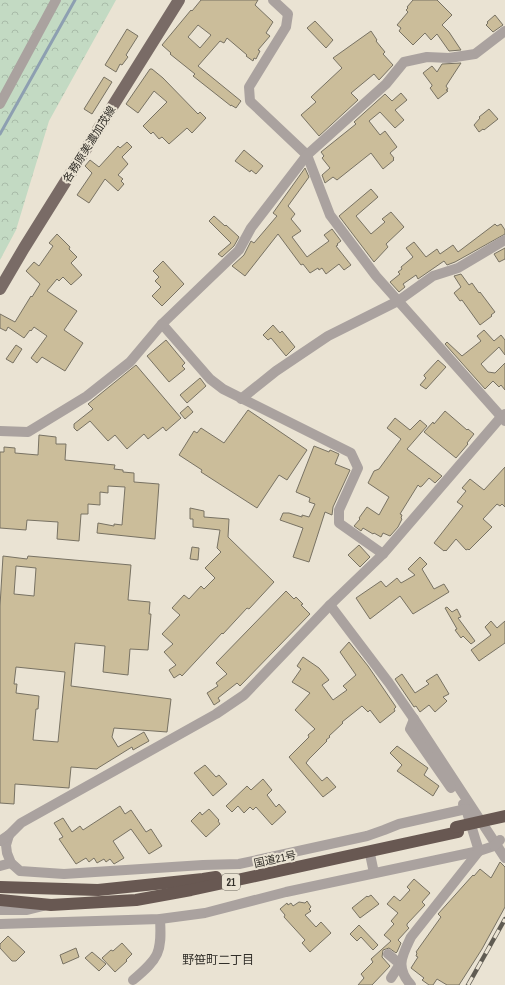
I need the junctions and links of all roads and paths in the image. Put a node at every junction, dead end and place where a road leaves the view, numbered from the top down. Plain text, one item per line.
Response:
1 (56, 0) edge
2 (179, 0) edge
3 (273, 0) edge
4 (505, 31) edge
5 (0, 104) edge
6 (307, 155) junction
7 (505, 240) edge
8 (0, 290) edge
9 (398, 301) junction
10 (162, 324) junction
11 (241, 399) junction
12 (504, 417) edge
13 (0, 431) edge
14 (383, 554) junction
15 (330, 605) junction
16 (414, 719) junction
17 (466, 809) junction
18 (505, 816) edge
19 (505, 822) edge
20 (457, 830) junction
21 (9, 835) junction
22 (0, 841) edge
23 (500, 841) edge
24 (480, 851) junction
25 (370, 854) dead end
26 (505, 858) edge
27 (11, 863) junction
28 (0, 866) edge
29 (374, 873) junction
30 (0, 887) edge
31 (0, 900) edge
32 (51, 905) junction
33 (0, 910) edge
34 (160, 919) junction
35 (0, 924) edge
36 (388, 954) dead end
37 (400, 964) junction
38 (391, 978) dead end
39 (133, 980) dead end
40 (411, 985) edge

1 - 5 street
2 - 8 main road, 各務原美濃加茂線
3 - 6 street
4 - 6 street
6 - 9 street
6 - 10 street
7 - 9 street
9 - 11 street
9 - 12 street
10 - 11 street
10 - 13 street
11 - 14 street
12 - 14 street
14 - 15 street
15 - 16 street
15 - 21 street
16 - 17 street
16 - 26 street
17 - 24 street
17 - 27 street
18 - 20 highway, 国道21号 / 21, bridge
19 - 20 highway, 国道21号 / 21
20 - 30 highway, 国道21号 / 21
20 - 32 highway, 国道21号 / 21
21 - 22 street
21 - 27 street
23 - 24 street
24 - 29 street
24 - 37 street
25 - 29 street
27 - 28 street
29 - 34 street
31 - 32 highway, 国道21号 / 21
32 - 33 street
34 - 35 street
34 - 39 street
36 - 37 street
37 - 38 street
37 - 40 street

